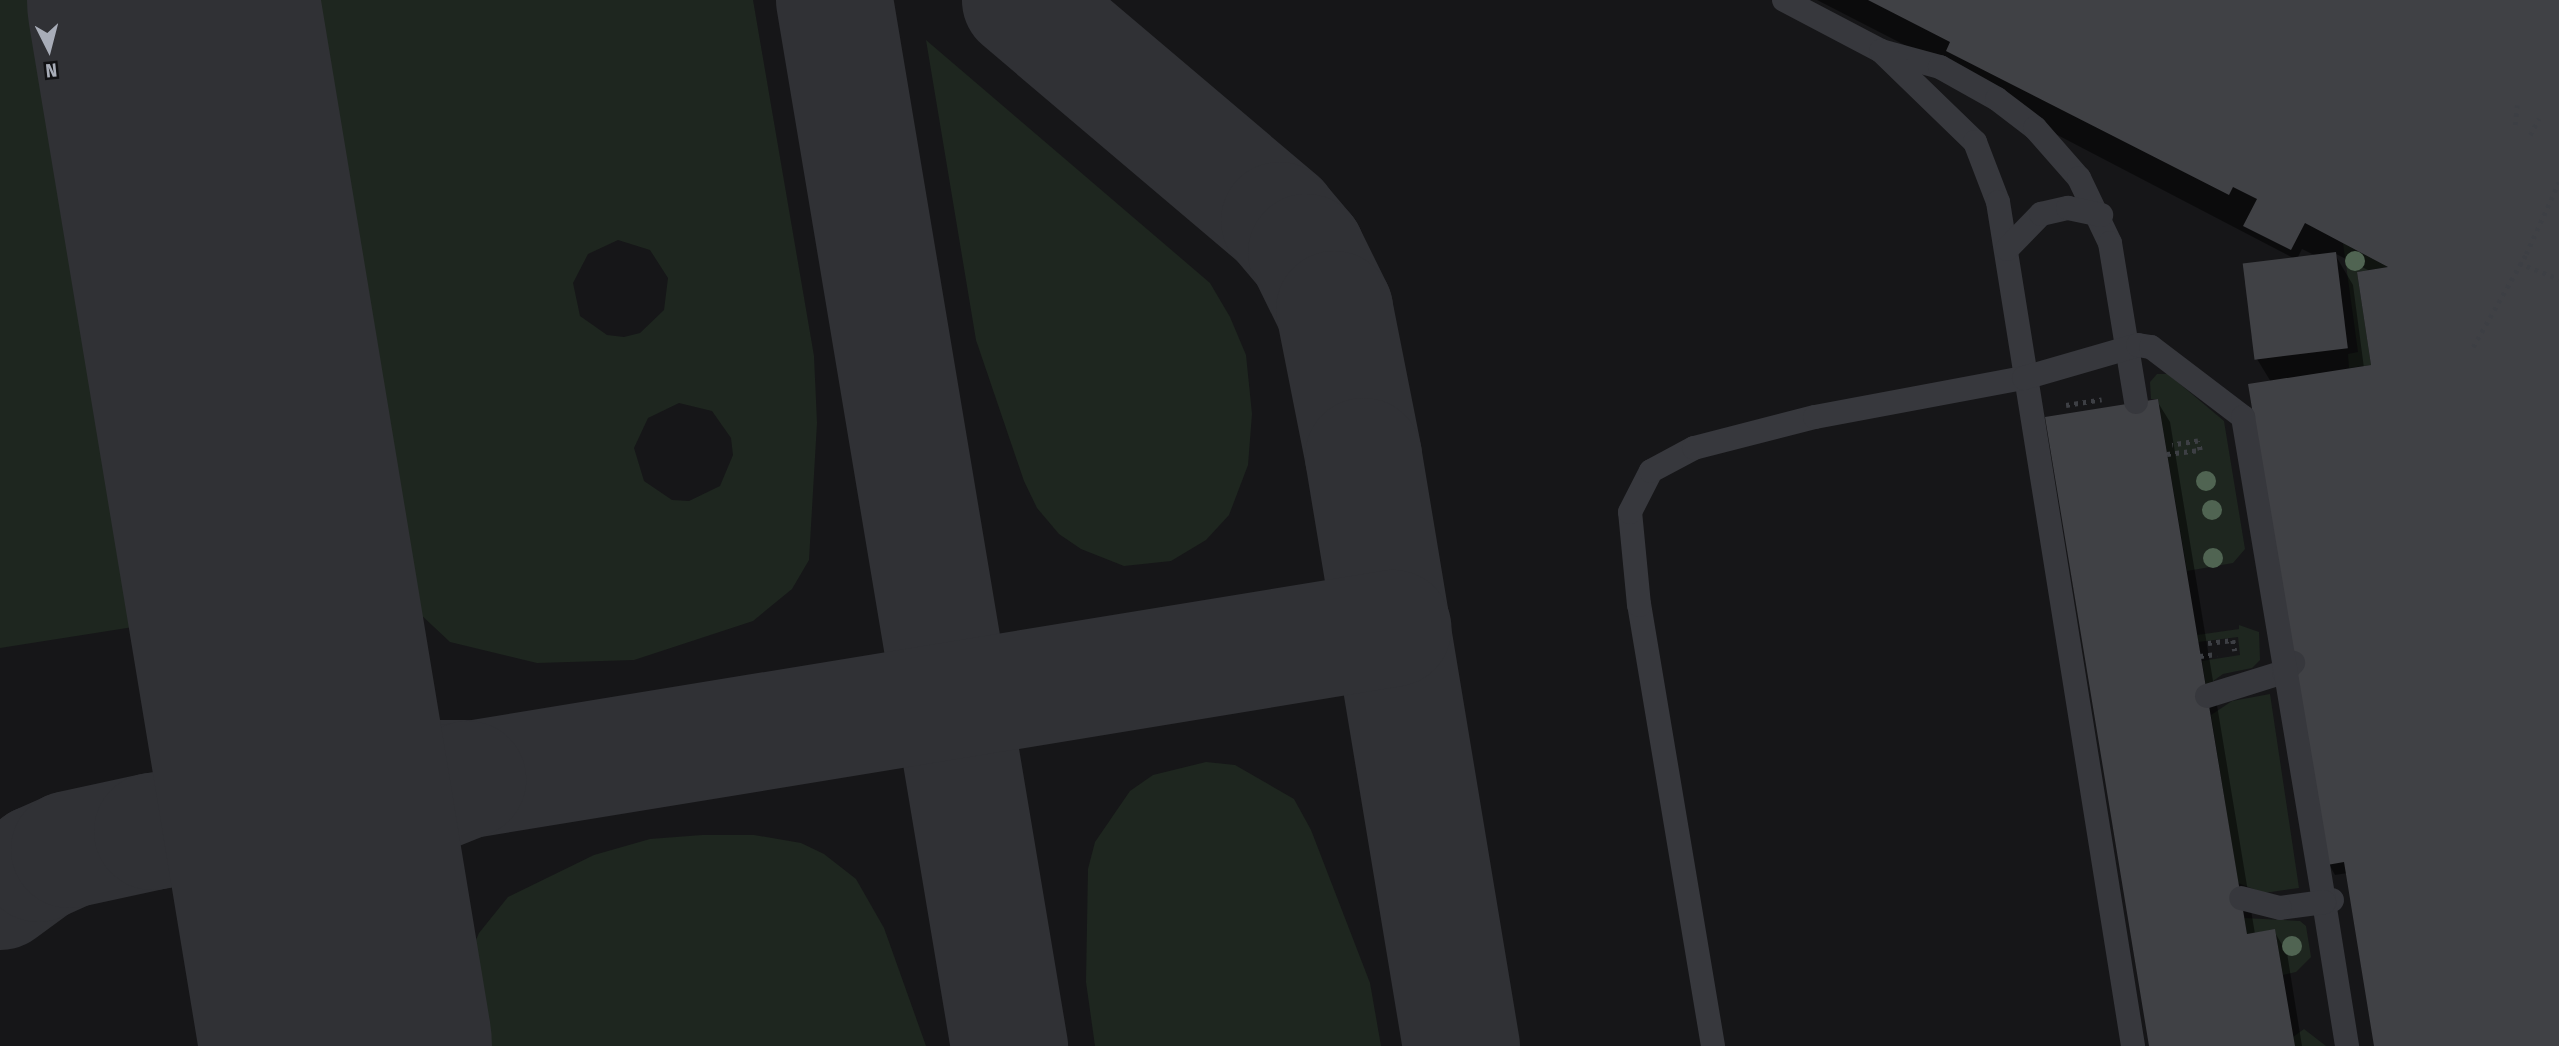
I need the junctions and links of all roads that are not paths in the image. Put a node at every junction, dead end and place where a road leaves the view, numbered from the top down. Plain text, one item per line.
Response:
1 (1784, 0) edge
2 (1881, 51) junction
3 (2101, 215) junction
4 (2007, 249) junction
5 (2129, 346) junction
6 (2024, 378) junction
7 (2136, 402) dead end
8 (2289, 667) junction
9 (2207, 695) dead end
10 (2241, 898) dead end
11 (2328, 901) junction
12 (1713, 1046) edge
13 (2133, 1046) edge
14 (2347, 1046) edge

1 - 2 lane
2 - 3 lane
2 - 4 lane
3 - 4 lane
3 - 5 lane
4 - 6 lane
5 - 6 lane
5 - 7 lane
5 - 8 lane
6 - 12 lane
6 - 13 lane
8 - 9 lane
8 - 11 lane
10 - 11 lane
11 - 14 lane

